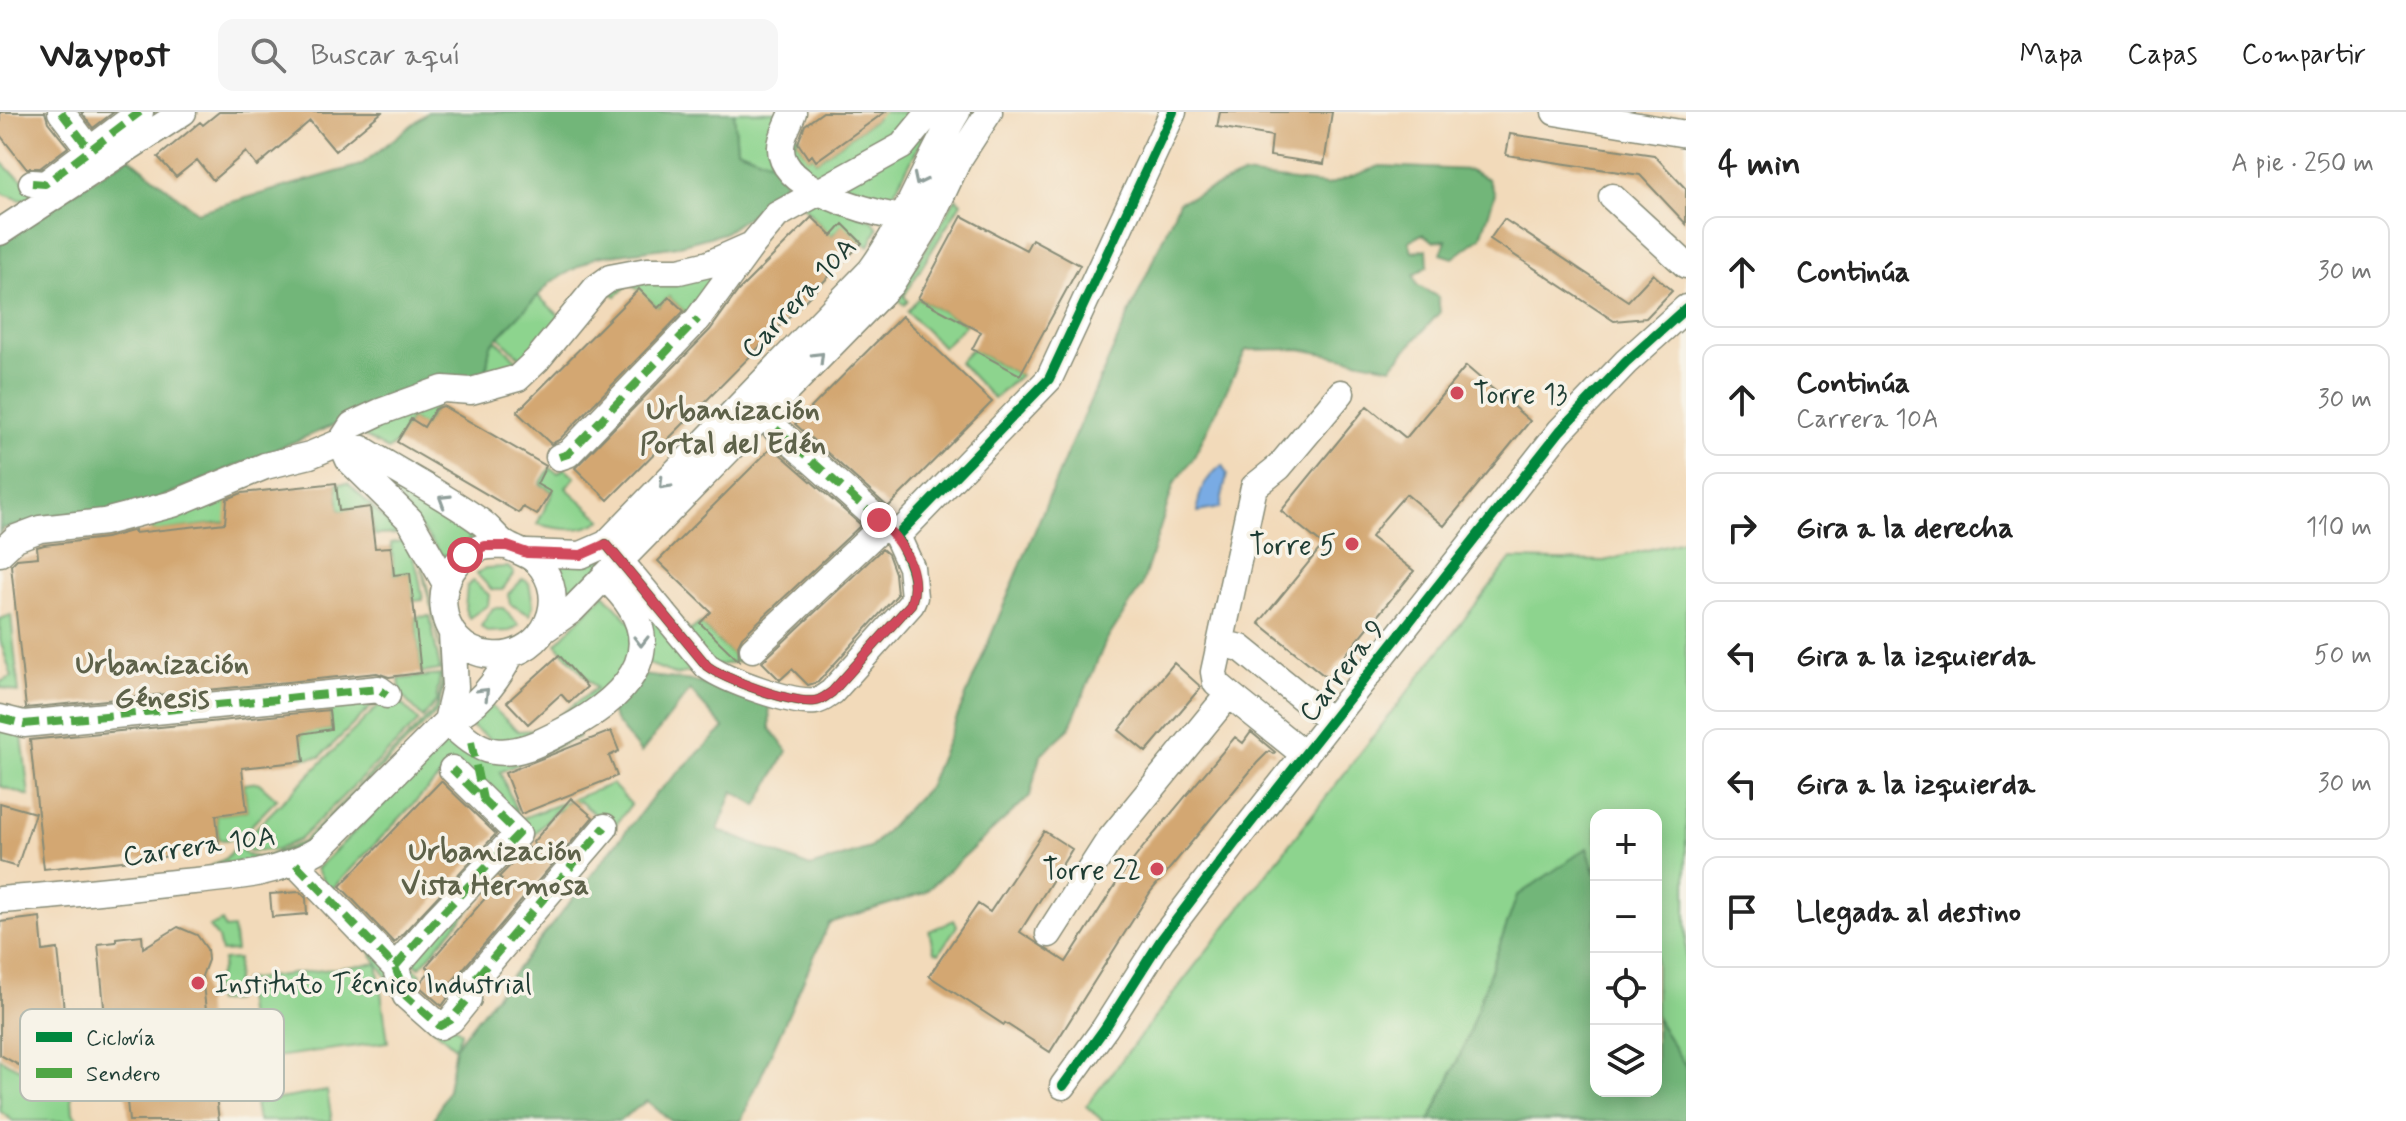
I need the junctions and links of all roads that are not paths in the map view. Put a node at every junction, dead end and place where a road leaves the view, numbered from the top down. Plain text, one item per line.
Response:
1 (61, 112) edge
2 (140, 112) edge
3 (183, 112) edge
4 (793, 112) edge
5 (930, 112) edge
6 (957, 112) edge
7 (989, 112) edge
8 (1173, 112) edge
9 (1555, 112) edge
10 (1686, 134) edge
11 (90, 150) junction
12 (32, 183) dead end
13 (818, 191) junction
14 (1612, 197) dead end
15 (901, 218) junction
16 (4, 221) edge
17 (752, 245) junction
18 (1686, 265) edge
19 (1686, 308) edge
20 (1341, 393) dead end
21 (776, 429) dead end
22 (341, 442) junction
23 (559, 457) dead end
24 (890, 531) junction
25 (517, 550) junction
26 (0, 553) edge
27 (610, 560) junction
28 (445, 582) junction
29 (545, 629) junction
30 (452, 633) junction
31 (1220, 643) junction
32 (753, 649) dead end
33 (511, 654) junction
34 (1229, 694) junction
35 (387, 695) dead end
36 (0, 718) edge
37 (447, 721) junction
38 (1331, 721) junction
39 (471, 742) junction
40 (1305, 755) junction
41 (452, 769) dead end
42 (483, 799) junction
43 (605, 827) dead end
44 (296, 864) junction
45 (0, 900) edge
46 (1049, 934) dead end
47 (395, 967) junction
48 (1063, 1086) dead end

1 - 11 street
2 - 11 street
3 - 16 street
4 - 13 street
5 - 13 street
6 -> 15 street, Carrera 10A
27 -> 7 street
8 - 24 street
9 - 10 street
11 - 12 street
13 - 15 street
13 - 17 street
14 - 18 street
15 -> 27 street, Carrera 10A
17 - 22 street
17 - 23 street
19 - 38 street, Carrera 9
20 - 31 street
21 - 24 street
25 -> 22 street
22 - 26 street
22 - 28 street
24 - 27 street
24 - 32 street
25 - 27 street
25 - 28 street
25 - 29 street
27 - 29 street
27 -> 39 street
28 - 30 street
29 - 33 street
30 - 33 street
30 - 37 street
31 - 34 street
31 - 38 street
37 -> 33 street, Carrera 10A
34 - 40 street
34 - 46 street
35 - 36 street
37 - 39 street
37 - 44 street, Carrera 10A
38 - 40 street, Carrera 9
39 - 42 street
40 - 48 street, Carrera 9
41 - 42 street
42 - 47 street
43 - 47 street
44 - 45 street, Carrera 10A
44 - 47 street

